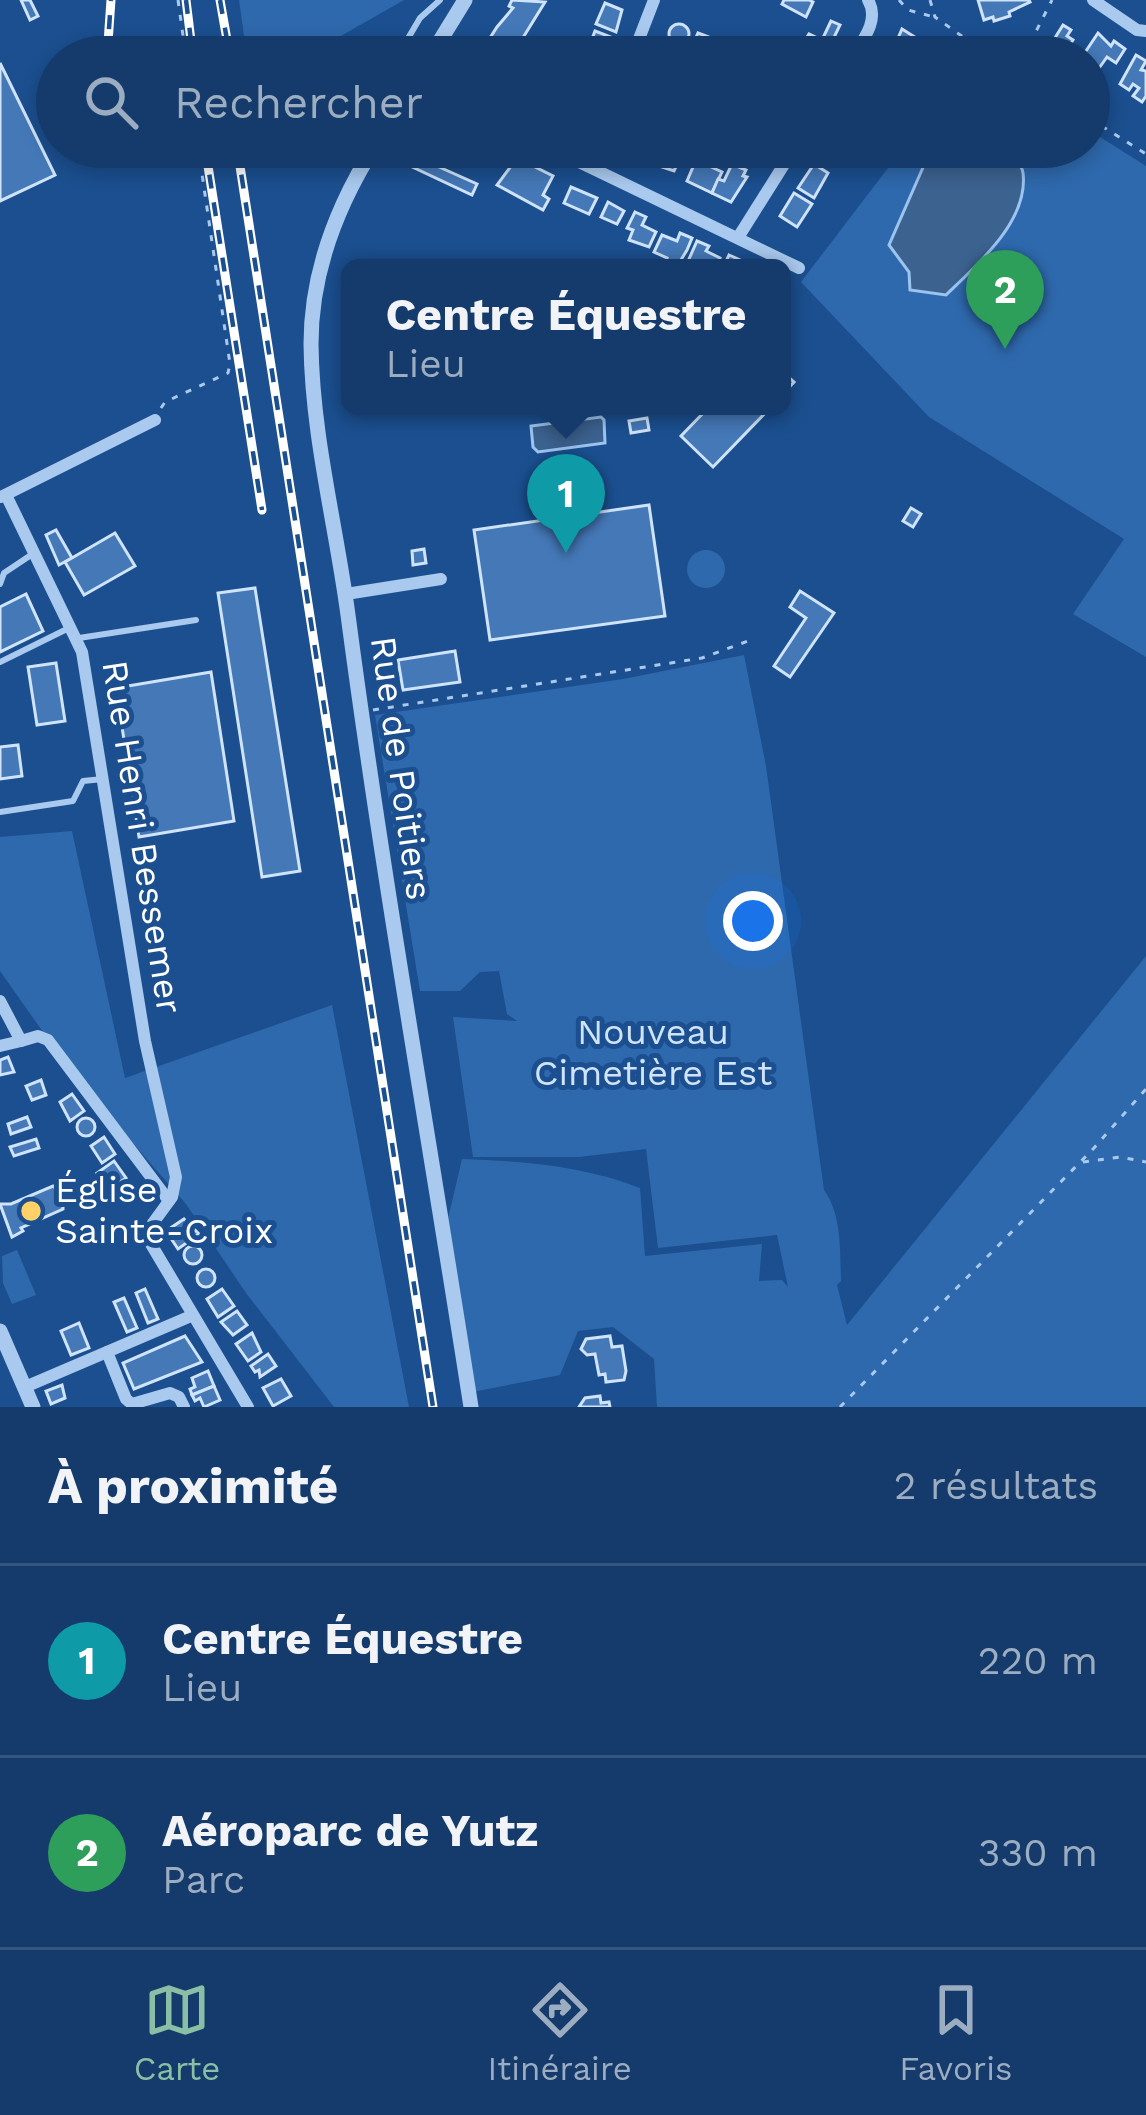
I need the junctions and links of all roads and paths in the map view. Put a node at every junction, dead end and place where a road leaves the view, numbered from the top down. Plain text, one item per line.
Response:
1 (178, 0) edge
2 (440, 0) edge
3 (465, 0) edge
4 (654, 0) edge
5 (868, 0) edge
6 (899, 0) edge
7 (930, 0) edge
8 (1052, 0) edge
9 (1093, 0) edge
10 (935, 17) junction
11 (1146, 31) edge
12 (182, 36) edge
13 (410, 36) edge
14 (443, 36) edge
15 (640, 36) edge
16 (864, 36) edge
17 (962, 36) edge
18 (1034, 36) edge
19 (1110, 131) edge
20 (1146, 154) edge
21 (201, 168) edge
22 (363, 168) edge
23 (592, 168) edge
24 (782, 168) edge
25 (740, 236) junction
26 (783, 259) edge
27 (791, 263) edge
28 (800, 268) dead end
29 (154, 420) joint
30 (3, 496) edge
31 (34, 553) junction
32 (441, 579) dead end
33 (0, 584) edge
34 (346, 594) junction
35 (196, 620) dead end
36 (73, 633) junction
37 (748, 641) dead end
38 (0, 662) edge
39 (361, 712) junction
40 (103, 778) junction
41 (0, 812) edge
42 (0, 1001) edge
43 (21, 1041) junction
44 (0, 1046) edge
45 (1146, 1089) edge
46 (1080, 1162) junction
47 (1146, 1162) edge
48 (169, 1201) junction
49 (191, 1316) junction
50 (0, 1331) edge
51 (107, 1352) junction
52 (5, 1354) edge
53 (25, 1387) junction
54 (33, 1407) edge
55 (184, 1407) edge
56 (248, 1407) edge
57 (471, 1407) edge
58 (839, 1407) edge

1 - 12 path
2 - 13 lane
3 - 14 street
4 - 15 street
5 - 16 street
6 - 10 path
7 - 10 path
8 - 18 path
9 - 11 street
10 - 17 path
19 - 20 path
21 - 29 path
22 - 34 street, Rue de Poitiers
23 - 25 street
24 - 25 street
25 - 26 street
27 - 28 street
29 - 30 street
30 - 31 street, Rue Henri Bessemer
31 - 33 lane
31 - 36 street, Rue Henri Bessemer
32 - 34 street
34 - 39 street, Rue de Poitiers
35 - 36 lane
36 - 38 lane
36 - 40 street, Rue Henri Bessemer
37 - 39 path
39 - 57 street, Rue de Poitiers
40 - 41 lane
40 - 48 street, Rue Henri Bessemer
42 - 43 street
43 - 44 street
43 - 48 street
45 - 46 path
46 - 47 path
46 - 58 path
48 - 49 street, Rue Henri Bessemer
49 - 51 street
49 - 56 street
50 - 52 street
51 - 53 street
51 - 55 street
52 - 53 street
53 - 54 street

